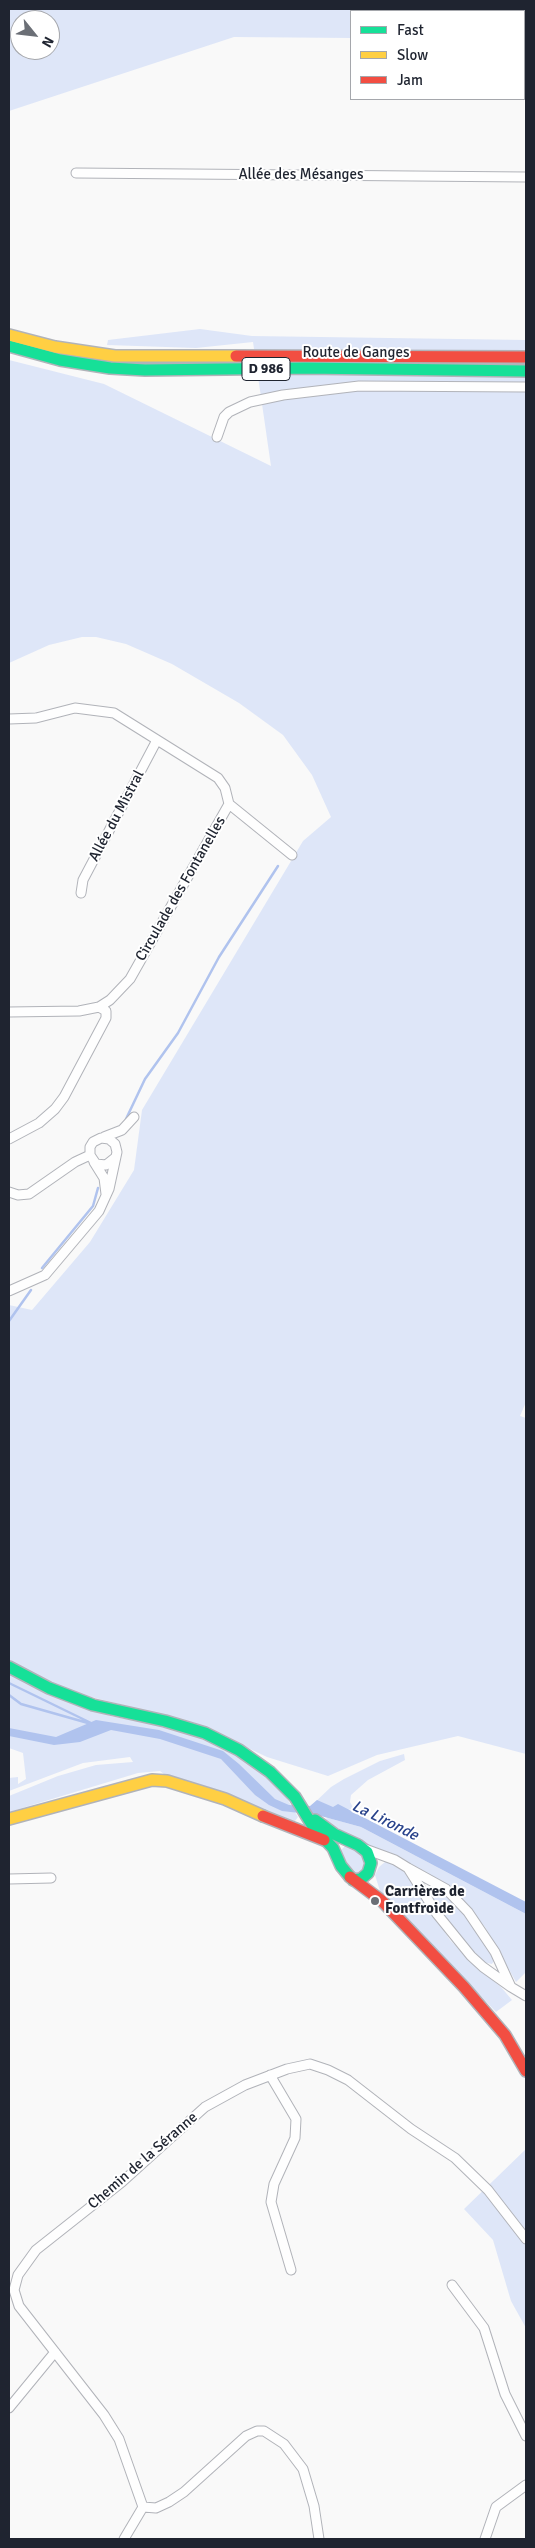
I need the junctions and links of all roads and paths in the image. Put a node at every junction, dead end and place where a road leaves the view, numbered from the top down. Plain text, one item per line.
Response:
1 (76, 173) dead end
2 (526, 177) edge
3 (9, 335) edge
4 (9, 346) edge
5 (526, 357) edge
6 (526, 371) edge
7 (526, 387) edge
8 (217, 437) dead end
9 (9, 719) edge
10 (157, 740) junction
11 (228, 804) junction
12 (292, 855) dead end
13 (81, 893) dead end
14 (99, 1007) junction
15 (9, 1012) edge
16 (101, 1138) junction
17 (9, 1139) edge
18 (116, 1155) junction
19 (92, 1159) junction
20 (9, 1192) edge
21 (106, 1197) junction
22 (9, 1291) edge
23 (9, 1666) edge
24 (9, 1819) edge
25 (311, 1821) junction
26 (290, 1828) junction
27 (330, 1837) junction
28 (348, 1841) junction
29 (363, 1848) junction
30 (385, 1857) junction
31 (338, 1859) junction
32 (371, 1865) junction
33 (408, 1868) junction
34 (51, 1878) dead end
35 (9, 1879) edge
36 (353, 1880) junction
37 (382, 1901) junction
38 (511, 1987) junction
39 (526, 1996) edge
40 (526, 2071) edge
41 (270, 2075) junction
42 (526, 2239) edge
43 (291, 2270) dead end
44 (452, 2284) dead end
45 (55, 2352) junction
46 (9, 2408) edge
47 (526, 2436) edge
48 (526, 2485) edge
49 (143, 2507) junction
50 (124, 2539) edge
51 (319, 2539) edge
52 (485, 2539) edge

1 - 2 street, Allée des Mésanges
3 - 5 street, Route de Ganges / D 986
4 - 6 street, Route de Ganges / D 986
7 - 8 street
9 - 10 street, Circulade des Fontanelles
10 - 11 street, Circulade des Fontanelles
10 - 13 street, Allée du Mistral
11 - 12 street
11 - 14 street, Circulade des Fontanelles
14 - 15 street, Circulade des Fontanelles
14 - 17 street
16 - 18 street
16 - 18 street
16 - 19 street
18 - 19 street
18 - 21 street
19 - 20 street
19 - 21 street
21 - 22 street
23 - 25 street
24 - 26 street
25 - 26 street
25 - 27 street
26 - 27 street
27 - 28 street
27 - 31 street
28 - 29 street
28 - 31 street
29 - 30 street
29 - 32 street
30 - 32 street
30 - 33 street
31 - 36 street
32 - 36 street
32 - 37 street
33 - 38 street
33 - 38 street
34 - 35 street
36 - 37 street
37 - 40 street
38 - 39 street
41 - 42 street, Chemin de la Séranne
41 - 43 street
41 - 45 street, Chemin de la Séranne
44 - 47 street
45 - 46 street
45 - 49 street, Chemin de la Séranne
48 - 52 street
49 - 50 street
49 - 51 street

